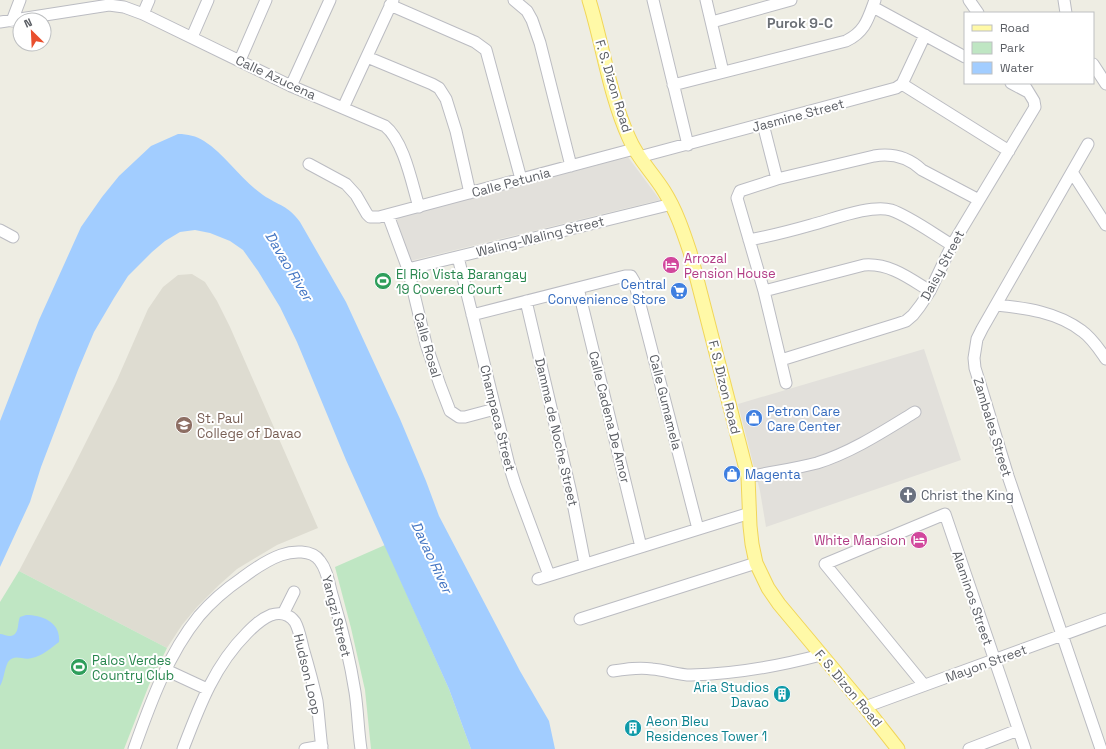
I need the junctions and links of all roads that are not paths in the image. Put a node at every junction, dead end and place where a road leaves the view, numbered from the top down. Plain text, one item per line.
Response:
1 (20, 0) edge
2 (149, 0) edge
3 (208, 0) edge
4 (266, 0) edge
5 (330, 0) edge
6 (514, 0) edge
7 (589, 0) edge
8 (653, 0) edge
9 (706, 0) edge
10 (791, 0) edge
11 (969, 0) edge
12 (1064, 0) edge
13 (391, 3) edge
14 (874, 3) edge
15 (85, 4) edge
16 (15, 12) edge
17 (51, 12) edge
18 (977, 12) edge
19 (1066, 12) edge
20 (143, 14) junction
21 (12, 21) edge
22 (0, 22) edge
23 (712, 22) junction
24 (925, 35) junction
25 (192, 37) junction
26 (964, 56) edge
27 (367, 57) junction
28 (240, 60) junction
29 (1094, 66) edge
30 (722, 72) junction
31 (902, 84) junction
32 (1013, 84) edge
33 (1024, 84) edge
34 (1106, 84) edge
35 (673, 85) junction
36 (291, 86) junction
37 (1030, 94) junction
38 (343, 108) junction
39 (763, 124) junction
40 (1088, 144) dead end
41 (688, 145) junction
42 (1009, 151) junction
43 (637, 153) junction
44 (309, 164) dead end
45 (571, 166) junction
46 (1072, 172) junction
47 (521, 179) junction
48 (777, 179) junction
49 (470, 193) junction
50 (979, 200) junction
51 (672, 204) junction
52 (419, 207) junction
53 (388, 215) junction
54 (1106, 225) edge
55 (0, 230) edge
56 (13, 237) dead end
57 (749, 240) junction
58 (952, 245) junction
59 (458, 256) junction
60 (408, 269) junction
61 (578, 288) junction
62 (764, 290) junction
63 (930, 291) junction
64 (526, 301) junction
65 (996, 305) junction
66 (472, 315) junction
67 (1106, 359) edge
68 (781, 360) junction
69 (786, 383) dead end
70 (495, 409) junction
71 (915, 412) dead end
72 (748, 477) junction
73 (750, 513) junction
74 (698, 529) junction
75 (641, 547) junction
76 (756, 563) junction
77 (585, 564) junction
78 (294, 592) dead end
79 (283, 614) junction
80 (580, 619) dead end
81 (1106, 619) edge
82 (1062, 636) junction
83 (821, 655) junction
84 (994, 660) junction
85 (166, 670) junction
86 (613, 671) dead end
87 (924, 685) junction
88 (207, 689) junction
89 (865, 707) junction
90 (1018, 730) junction
91 (322, 748) edge
92 (134, 749) edge
93 (183, 749) edge
94 (305, 749) edge
95 (361, 749) edge
96 (898, 749) edge
97 (969, 749) edge
98 (1025, 749) edge
99 (1101, 749) edge

1 - 16 street
2 - 20 street
3 - 25 street
4 - 28 street
5 - 36 street
6 - 45 street
7 - 43 main road, F. S. Dizon Road
8 - 35 street
9 - 23 street
10 - 23 street
11 - 18 street
12 - 19 street
13 - 27 street
13 - 47 street
14 - 24 street
14 - 30 street
15 - 17 street, Calle Azucena
15 - 20 street, Calle Azucena
20 - 25 street, Calle Azucena
21 - 22 street, Calle Azucena
23 - 30 street
24 - 26 street
24 - 31 street
25 - 28 street, Calle Azucena
27 - 38 street
27 - 49 street
28 - 36 street, Calle Azucena
29 - 34 street
30 - 35 street
31 - 39 street, Jasmine Street
31 - 42 street
32 - 37 street
33 - 37 street
35 - 41 street
36 - 38 street, Calle Azucena
37 - 42 street, Daisy Street
38 - 52 street, Calle Azucena
39 - 41 street, Jasmine Street
39 - 48 street
40 - 46 street, Zambales Street
41 - 43 street, Jasmine Street
42 - 50 street, Daisy Street
43 - 45 street, Calle Petunia
43 - 51 main road, F. S. Dizon Road
44 - 53 street
45 - 47 street, Calle Petunia
46 - 54 street
46 - 65 street, Zambales Street
47 - 49 street, Calle Petunia
48 - 50 street
48 - 57 street
49 - 52 street, Calle Petunia
50 - 58 street, Daisy Street
51 - 59 street, Waling-Waling Street
51 - 72 main road, F. S. Dizon Road
52 - 53 street, Calle Petunia
53 - 60 street, Calle Rosal
55 - 56 street
57 - 58 street
57 - 62 street
58 - 63 street, Daisy Street
59 - 60 street, Waling-Waling Street
59 - 66 street, Champaca Street
60 - 70 street, Calle Rosal
61 - 64 street
61 - 74 street, Calle Gumamela
61 - 75 street, Calle Cadena De Amor
62 - 63 street
62 - 68 street
63 - 68 street, Daisy Street
64 - 66 street
64 - 77 street, Damma de Noche Street
65 - 67 street
65 - 82 street, Zambales Street
66 - 70 street, Champaca Street
68 - 69 street
70 - 77 street, Champaca Street
71 - 72 street
72 - 73 main road, F. S. Dizon Road
73 - 74 street
73 - 76 main road, F. S. Dizon Road
74 - 75 street
75 - 77 street
76 - 80 street
76 - 83 main road, F. S. Dizon Road
78 - 79 street
79 - 88 street
79 - 91 street, Hudson Loop
81 - 82 street, Mayon Street
82 - 84 street, Mayon Street
82 - 99 street, Zambales Street
83 - 86 street
83 - 89 main road, F. S. Dizon Road
84 - 87 street, Mayon Street
84 - 87 street, Alaminos Street
84 - 90 street, Alaminos Street
85 - 88 street
85 - 92 street, Yangzi Street
85 - 95 street, Yangzi Street
87 - 89 street, Mayon Street
88 - 93 street
89 - 96 main road, F. S. Dizon Road
90 - 97 street
90 - 98 street, Alaminos Street
91 - 94 street

